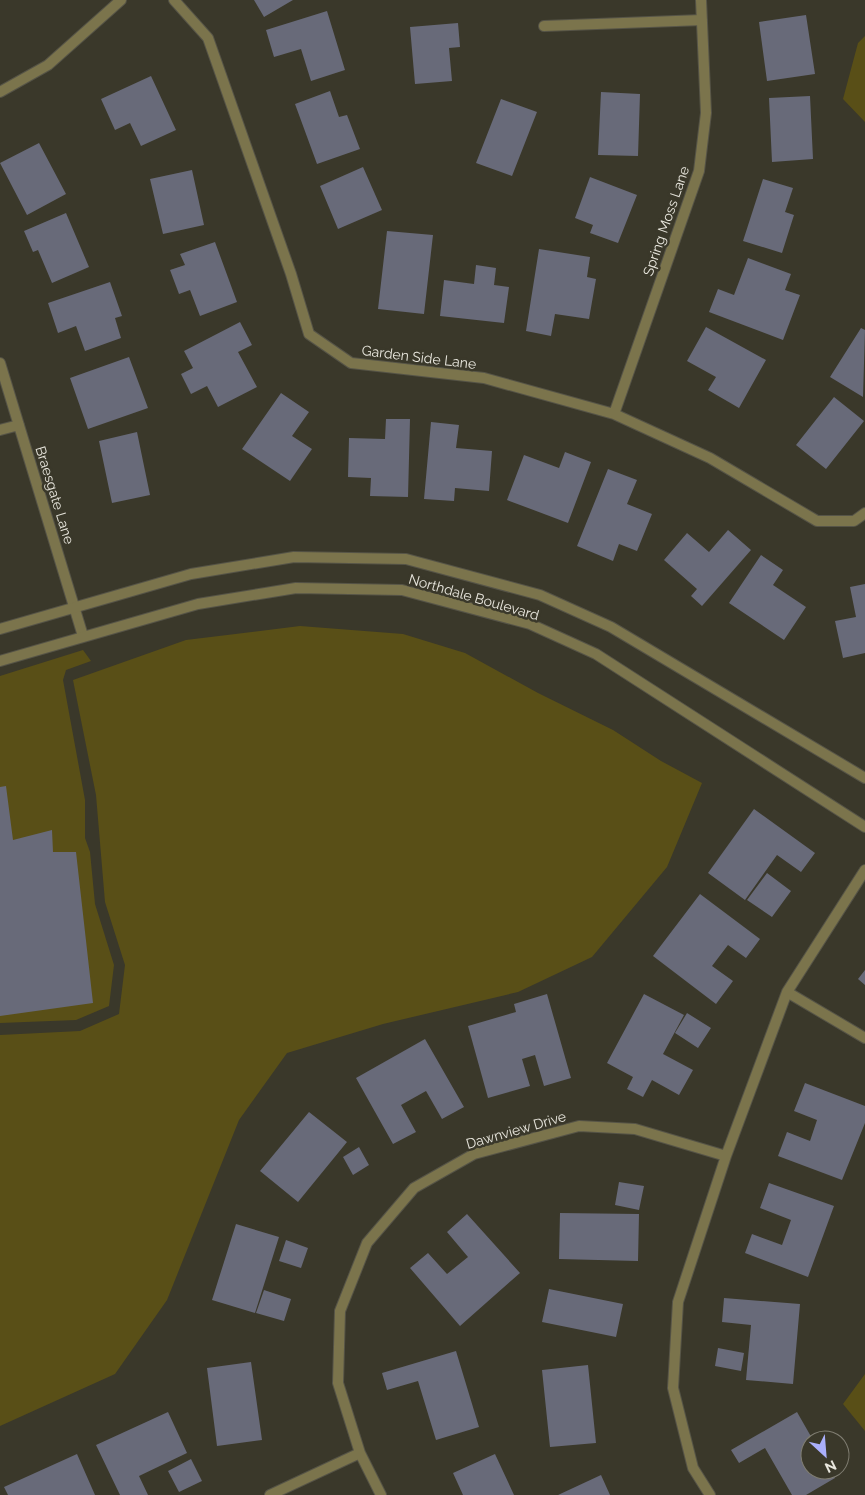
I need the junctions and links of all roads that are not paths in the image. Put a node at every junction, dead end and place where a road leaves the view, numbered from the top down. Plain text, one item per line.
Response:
1 (121, 0) edge
2 (174, 0) edge
3 (701, 0) edge
4 (702, 20) junction
5 (544, 26) dead end
6 (0, 92) edge
7 (0, 363) edge
8 (614, 414) junction
9 (19, 425) junction
10 (0, 430) edge
11 (865, 513) edge
12 (74, 606) junction
13 (0, 629) edge
14 (83, 636) junction
15 (0, 661) edge
16 (865, 778) edge
17 (865, 827) edge
18 (865, 870) edge
19 (787, 992) junction
20 (865, 1038) edge
21 (726, 1156) junction
22 (360, 1453) junction
23 (270, 1495) edge
24 (382, 1495) edge
25 (710, 1495) edge

1 - 6 street
2 - 8 street, Garden Side Lane
3 - 4 street, Spring Moss Lane
4 - 5 street
4 - 8 street, Spring Moss Lane
7 - 9 street, Braesgate Lane
8 - 11 street, Garden Side Lane
9 - 10 street
9 - 12 street, Braesgate Lane
12 - 13 street, Northdale Boulevard
12 - 14 street, Braesgate Lane
12 - 16 street, Northdale Boulevard
14 - 15 street, Northdale Boulevard
14 - 17 street, Northdale Boulevard
18 - 19 street
19 - 20 street
19 - 21 street
21 - 22 street, Dawnview Drive
21 - 25 street
22 - 23 street
22 - 24 street, Dawnview Drive

